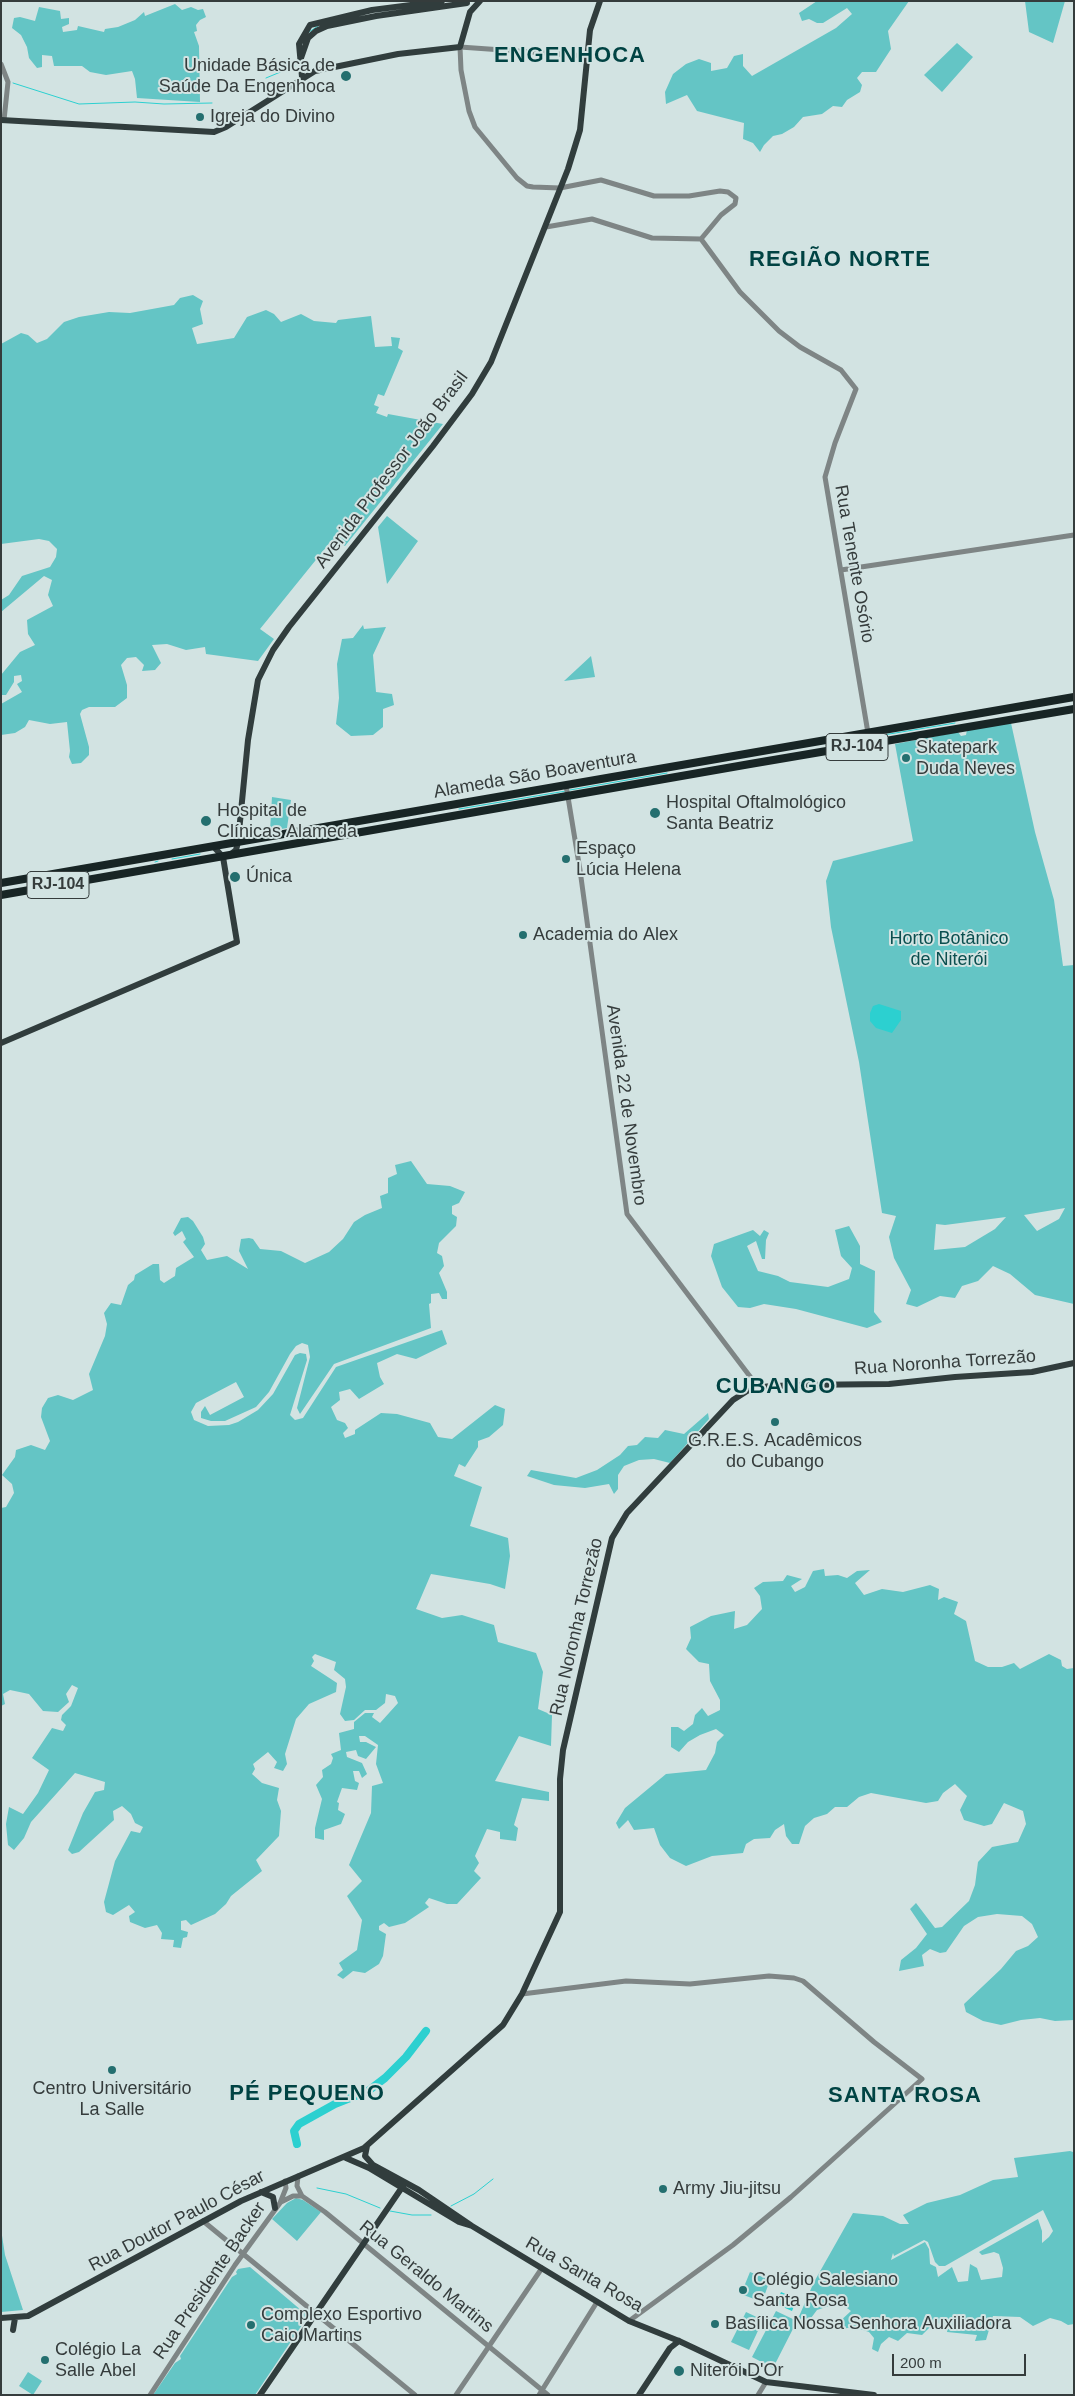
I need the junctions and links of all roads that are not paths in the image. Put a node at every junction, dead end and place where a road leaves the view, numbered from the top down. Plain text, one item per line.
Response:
1 (442, 1) edge
2 (480, 1) edge
3 (600, 1) edge
4 (467, 2) edge
5 (470, 12) junction
6 (460, 47) junction
7 (587, 56) junction
8 (300, 58) junction
9 (1, 64) edge
10 (302, 77) junction
11 (3, 120) edge
12 (560, 188) junction
13 (546, 227) junction
14 (701, 240) junction
15 (1074, 535) edge
16 (841, 570) junction
17 (1074, 696) edge
18 (1074, 710) edge
19 (868, 733) junction
20 (566, 784) junction
21 (568, 797) junction
22 (238, 842) junction
23 (213, 846) junction
24 (223, 857) junction
25 (1, 882) edge
26 (1, 895) edge
27 (1, 1044) edge
28 (1074, 1363) edge
29 (758, 1388) junction
30 (522, 1994) junction
31 (367, 2146) junction
32 (344, 2158) junction
33 (384, 2174) junction
34 (298, 2176) junction
35 (285, 2181) junction
36 (403, 2185) junction
37 (261, 2192) junction
38 (302, 2196) junction
39 (277, 2205) junction
40 (203, 2221) junction
41 (363, 2244) junction
42 (243, 2254) junction
43 (542, 2268) junction
44 (597, 2302) junction
45 (315, 2314) junction
46 (1, 2318) edge
47 (15, 2318) junction
48 (629, 2321) junction
49 (13, 2330) dead end
50 (666, 2336) junction
51 (679, 2341) junction
52 (488, 2346) junction
53 (670, 2348) junction
54 (766, 2382) junction
55 (540, 2392) edge
56 (860, 2394) edge
57 (150, 2395) edge
58 (260, 2395) edge
59 (415, 2395) edge
60 (456, 2395) edge
61 (548, 2395) edge
62 (639, 2395) edge
63 (758, 2395) edge
64 (870, 2395) edge
65 (874, 2395) edge

1 - 8 main road
2 - 5 main road
3 - 7 main road, Avenida Professor João Brasil
4 - 5 main road
4 - 8 main road
5 - 6 main road
6 - 7 street
6 - 10 main road
6 - 12 street
7 - 12 main road, Avenida Professor João Brasil
8 - 10 main road
9 - 11 street
10 - 11 main road
12 - 13 main road, Avenida Professor João Brasil
12 - 14 street
13 - 14 street
13 - 22 main road, Avenida Professor João Brasil
14 - 16 street, Rua Tenente Osório
15 - 16 street
16 - 19 street, Rua Tenente Osório
17 - 19 highway, Alameda São Boaventura / RJ-104
18 - 21 highway, Alameda São Boaventura / RJ-104
19 - 20 highway, Alameda São Boaventura / RJ-104
20 - 21 street, Avenida 22 de Novembro
20 - 22 highway, Alameda São Boaventura / RJ-104
21 - 24 highway, Alameda São Boaventura / RJ-104
21 - 29 street, Avenida 22 de Novembro
22 - 23 highway, Alameda São Boaventura / RJ-104
22 - 24 main road
23 - 24 main road
23 - 25 highway, Alameda São Boaventura / RJ-104
24 - 26 highway, Alameda São Boaventura / RJ-104
24 - 27 main road
28 - 29 main road, Rua Noronha Torrezão
29 - 30 main road, Rua Noronha Torrezão
30 - 31 main road, Rua Noronha Torrezão
30 - 48 street
31 - 32 main road, Rua Doutor Paulo César
31 - 33 main road, Rua Santa Rosa
32 - 33 main road, Rua Santa Rosa
32 - 34 main road, Rua Doutor Paulo César
33 - 36 main road, Rua Santa Rosa
34 - 35 main road, Rua Doutor Paulo César
34 - 38 street
35 - 37 main road, Rua Doutor Paulo César
35 - 39 street, Rua Presidente Backer
36 - 41 main road
36 - 43 main road, Rua Santa Rosa
37 - 39 main road
37 - 40 main road, Rua Doutor Paulo César
38 - 39 street
38 - 41 street, Rua Geraldo Martins
39 - 42 street, Rua Presidente Backer
40 - 42 street
40 - 47 main road, Rua Doutor Paulo César
41 - 45 main road
41 - 52 street, Rua Geraldo Martins
42 - 45 street
42 - 57 street, Rua Presidente Backer
43 - 44 main road, Rua Santa Rosa
43 - 52 street
44 - 48 main road, Rua Santa Rosa
44 - 55 street
45 - 58 main road
45 - 59 street
46 - 47 main road, Rua Doutor Paulo César
47 - 49 main road
48 - 50 main road, Rua Santa Rosa
50 - 51 main road, Rua Santa Rosa
50 - 53 main road
51 - 53 main road
51 - 54 main road, Rua Santa Rosa
52 - 55 street, Rua Geraldo Martins
52 - 60 street
53 - 62 main road
54 - 56 main road, Rua Santa Rosa
54 - 63 street
55 - 61 street, Rua Geraldo Martins
56 - 64 main road, Rua Santa Rosa
64 - 65 main road, Rua Santa Rosa

